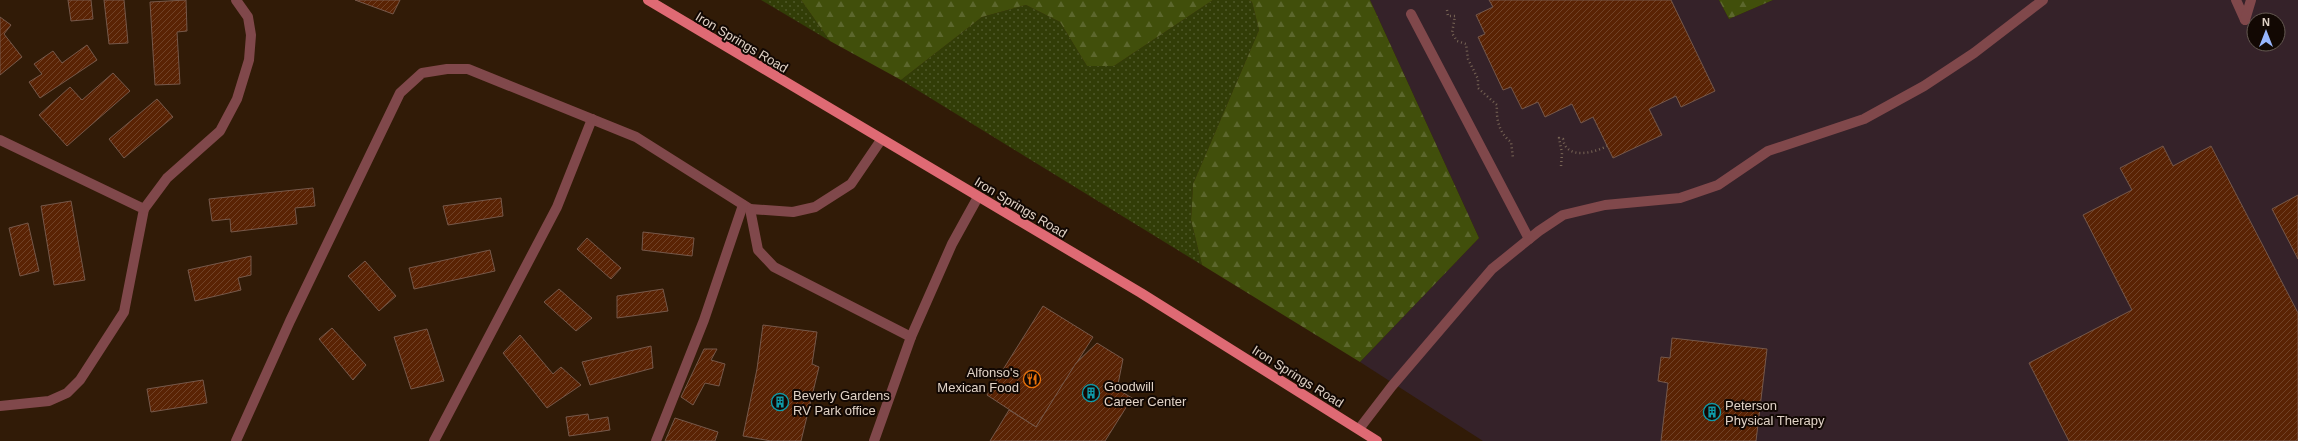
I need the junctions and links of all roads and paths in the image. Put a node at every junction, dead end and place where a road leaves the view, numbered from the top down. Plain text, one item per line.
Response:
1 (236, 0) edge
2 (648, 0) edge
3 (2043, 0) edge
4 (2236, 0) edge
5 (2251, 0) edge
6 (1446, 10) dead end
7 (1411, 14) dead end
8 (592, 119) junction
9 (0, 140) edge
10 (881, 140) junction
11 (1607, 146) dead end
12 (1514, 163) dead end
13 (1561, 166) dead end
14 (978, 197) junction
15 (746, 207) junction
16 (144, 209) junction
17 (1529, 239) junction
18 (911, 337) junction
19 (0, 406) edge
20 (1359, 429) junction
21 (236, 441) edge
22 (434, 441) edge
23 (656, 441) edge
24 (874, 441) edge
25 (1377, 441) edge

1 - 16 street
2 - 10 main road, Iron Springs Road
3 - 17 street
4 - 5 street
6 - 12 path
7 - 17 street
8 - 15 street
8 - 21 street
8 - 22 street
9 - 16 street
10 - 14 main road, Iron Springs Road
10 - 15 street
11 - 13 path
14 - 18 street
14 - 20 main road, Iron Springs Road
15 - 18 street
15 - 23 street
16 - 19 street
17 - 20 street
18 - 24 street
20 - 25 main road, Iron Springs Road

